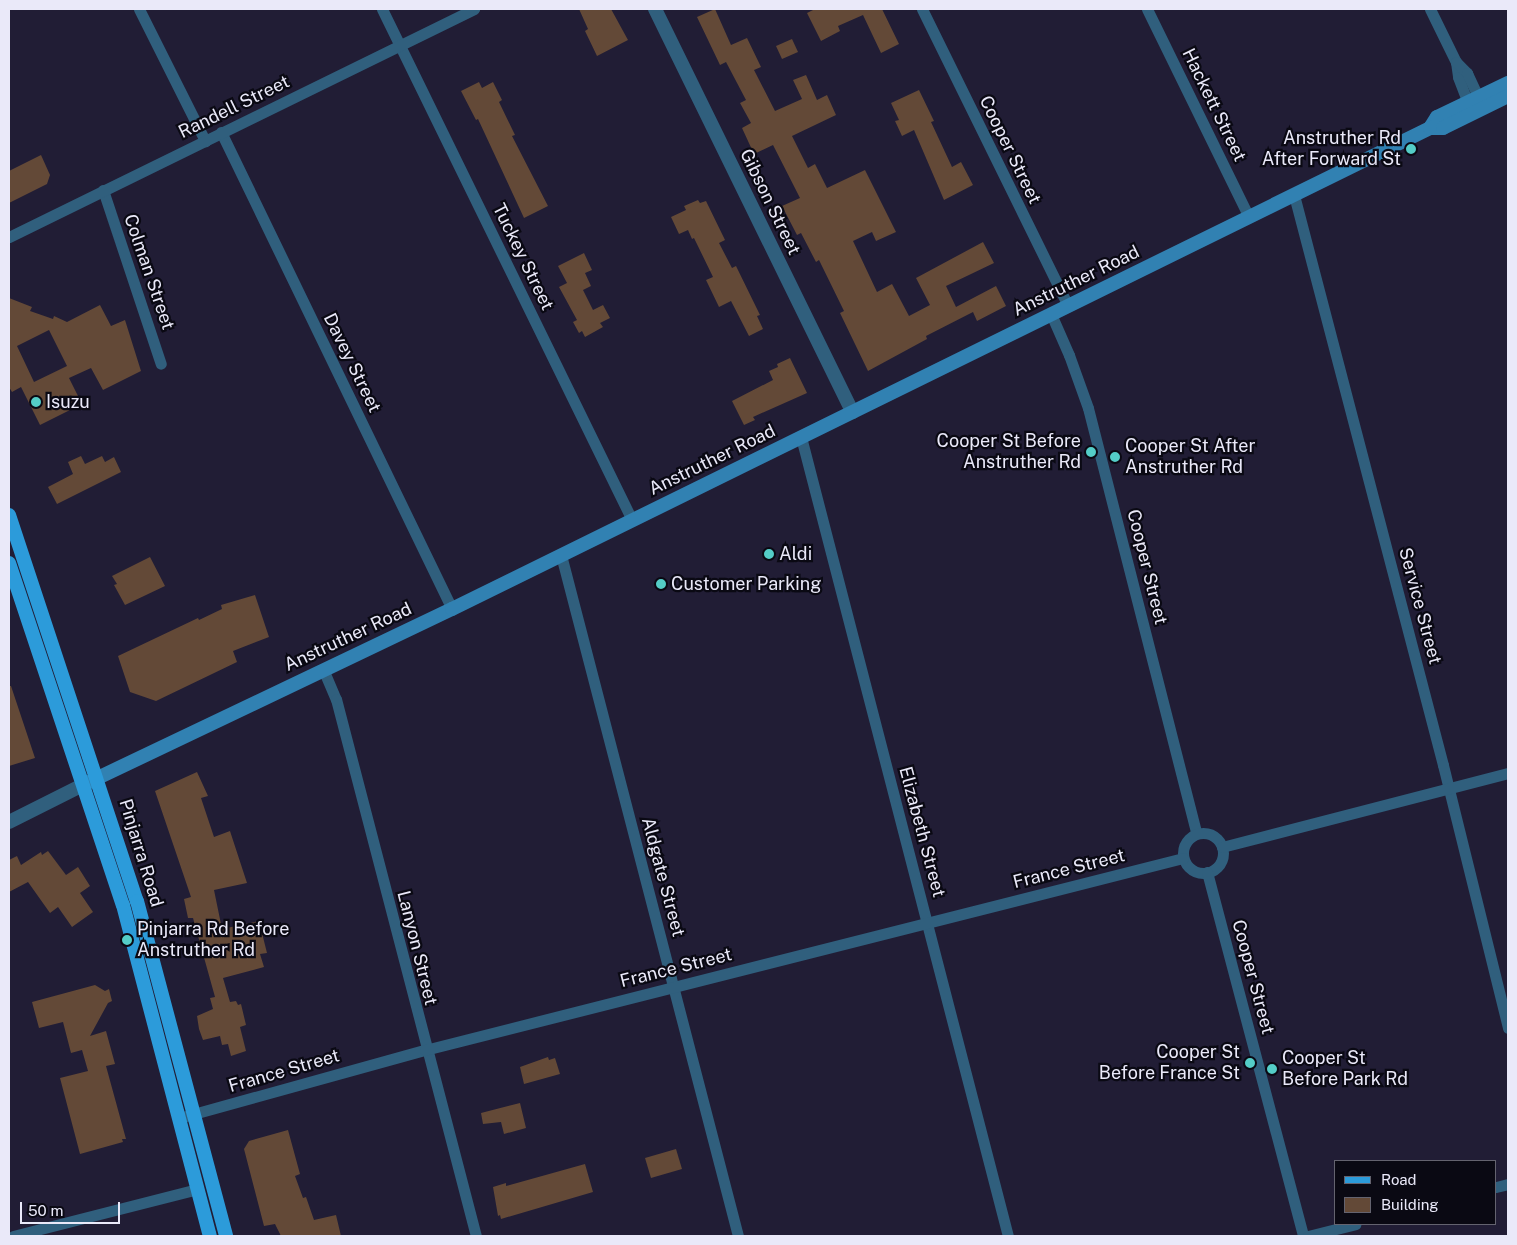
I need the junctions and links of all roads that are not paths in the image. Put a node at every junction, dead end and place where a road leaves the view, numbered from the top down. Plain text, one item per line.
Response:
1 (139, 9) edge
2 (382, 9) edge
3 (474, 9) edge
4 (655, 9) edge
5 (922, 9) edge
6 (1147, 9) edge
7 (1430, 9) edge
8 (400, 45) junction
9 (1508, 83) edge
10 (1508, 96) edge
11 (1475, 105) junction
12 (222, 132) junction
13 (205, 141) junction
14 (103, 190) junction
15 (1294, 195) junction
16 (1248, 217) junction
17 (9, 237) edge
18 (1068, 306) junction
19 (1051, 314) junction
20 (161, 364) dead end
21 (852, 412) junction
22 (801, 437) junction
23 (9, 515) edge
24 (632, 520) junction
25 (561, 555) junction
26 (9, 563) edge
27 (452, 609) junction
28 (323, 669) junction
29 (1508, 773) edge
30 (98, 778) junction
31 (83, 785) junction
32 (1448, 788) junction
33 (9, 822) edge
34 (1196, 833) junction
35 (1222, 847) junction
36 (1183, 858) junction
37 (1208, 872) junction
38 (928, 923) junction
39 (673, 987) junction
40 (1508, 1028) edge
41 (425, 1050) junction
42 (194, 1114) junction
43 (179, 1118) junction
44 (198, 1189) junction
45 (1352, 1225) edge
46 (13, 1236) edge
47 (210, 1236) edge
48 (226, 1236) edge
49 (476, 1236) edge
50 (738, 1236) edge
51 (1008, 1236) edge
52 (1303, 1236) edge
53 (1308, 1236) edge

1 - 13 street
2 - 8 street, Tuckey Street
3 - 8 street, Randell Street
4 - 21 street, Gibson Street
5 - 18 street, Cooper Street
6 - 16 street, Hackett Street
7 - 11 street
8 - 12 street, Randell Street
8 - 24 street, Tuckey Street
9 - 11 main road, Anstruther Road
10 - 11 main road, Anstruther Road
11 - 15 main road, Anstruther Road
12 - 13 street, Randell Street
12 - 27 street, Davey Street
13 - 14 street, Randell Street
14 - 17 street, Randell Street
14 - 20 street, Colman Street
15 - 16 main road, Anstruther Road
15 - 32 street, Service Street
16 - 18 main road, Anstruther Road
18 - 19 main road, Anstruther Road
19 - 21 main road, Anstruther Road
19 - 34 street, Cooper Street
21 - 22 main road, Anstruther Road
22 - 24 main road, Anstruther Road
22 - 38 street, Elizabeth Street
23 - 30 main road, Pinjarra Road
24 - 25 main road, Anstruther Road
25 - 27 main road, Anstruther Road
25 - 39 street, Aldgate Street
26 - 31 main road, Pinjarra Road
27 - 28 main road, Anstruther Road
28 - 30 main road, Anstruther Road
28 - 41 street, Lanyon Street
29 - 32 street
30 - 31 main road, Anstruther Road
30 - 42 main road, Pinjarra Road
31 - 33 street, Anstruther Road
31 - 43 main road, Pinjarra Road
32 - 35 street
32 - 40 street, Service Street
34 - 35 street
34 - 36 street
35 - 37 street
36 - 37 street
36 - 38 street, France Street
37 - 52 street, Cooper Street
38 - 39 street, France Street
38 - 51 street, Elizabeth Street
39 - 41 street, France Street
39 - 50 street, Aldgate Street
41 - 42 street, France Street
41 - 49 street, Lanyon Street
42 - 43 street, France Street
42 - 48 main road, Pinjarra Road
43 - 44 main road, Pinjarra Road
44 - 46 street
44 - 47 main road, Pinjarra Road
45 - 53 street

